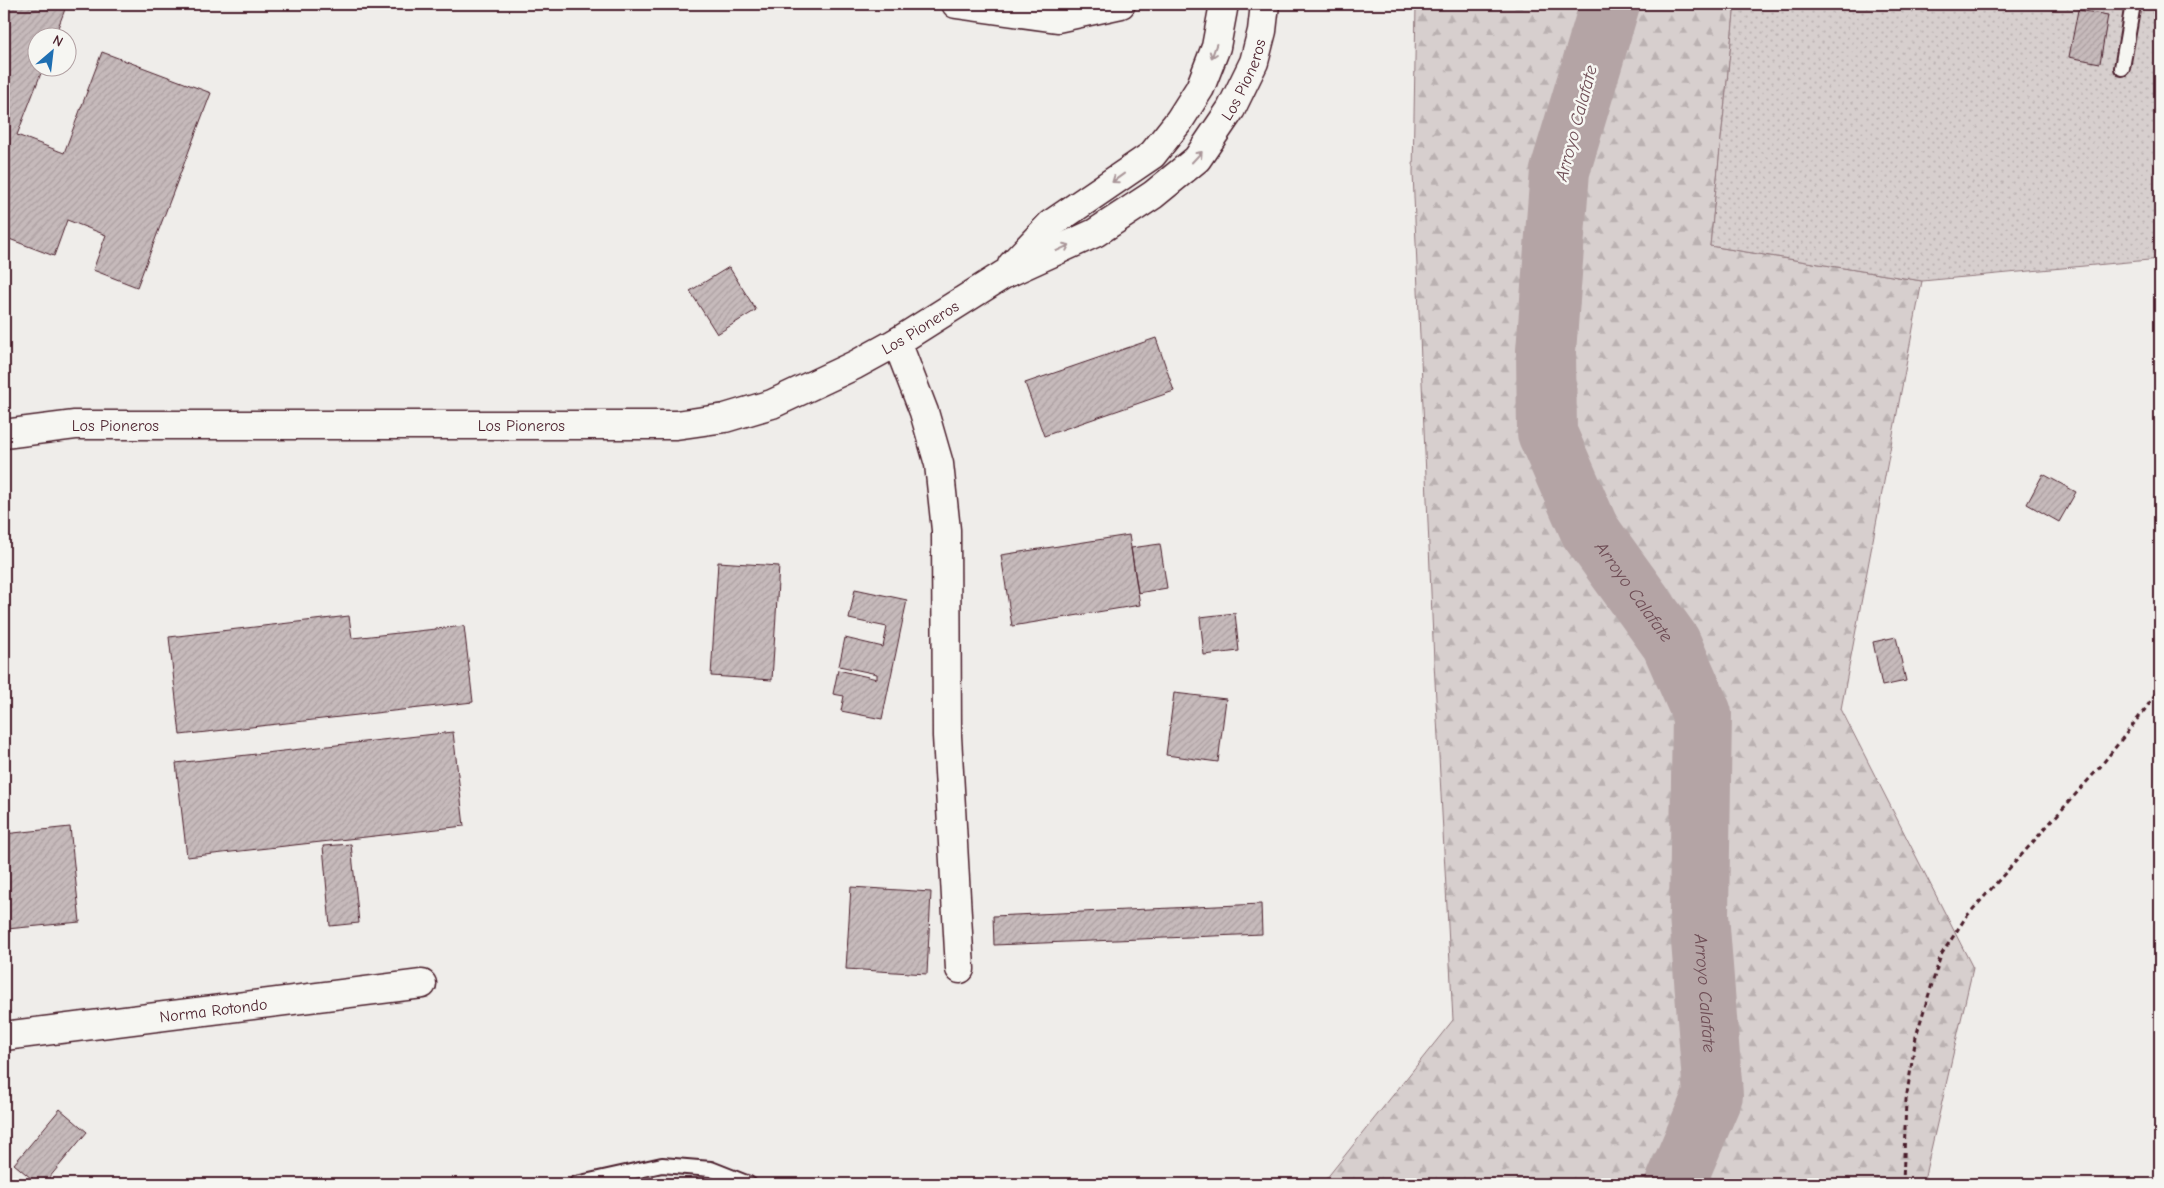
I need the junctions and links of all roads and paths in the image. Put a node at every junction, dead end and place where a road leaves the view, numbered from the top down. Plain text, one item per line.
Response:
1 (956, 4) edge
2 (1121, 4) edge
3 (1224, 4) edge
4 (1265, 4) edge
5 (2133, 4) edge
6 (2122, 68) dead end
7 (1002, 275) junction
8 (897, 342) junction
9 (4, 434) edge
10 (2160, 687) edge
11 (960, 969) dead end
12 (422, 984) dead end
13 (4, 1036) edge
14 (576, 1184) edge
15 (749, 1184) edge
16 (1903, 1184) edge

1 - 2 street
3 -> 7 street, Los Pioneros
7 -> 4 street, Los Pioneros
5 - 6 lane
7 - 8 street, Los Pioneros
8 - 9 street, Los Pioneros
8 - 11 street
10 - 16 path
12 - 13 street, Norma Rotondo
14 - 15 lane

